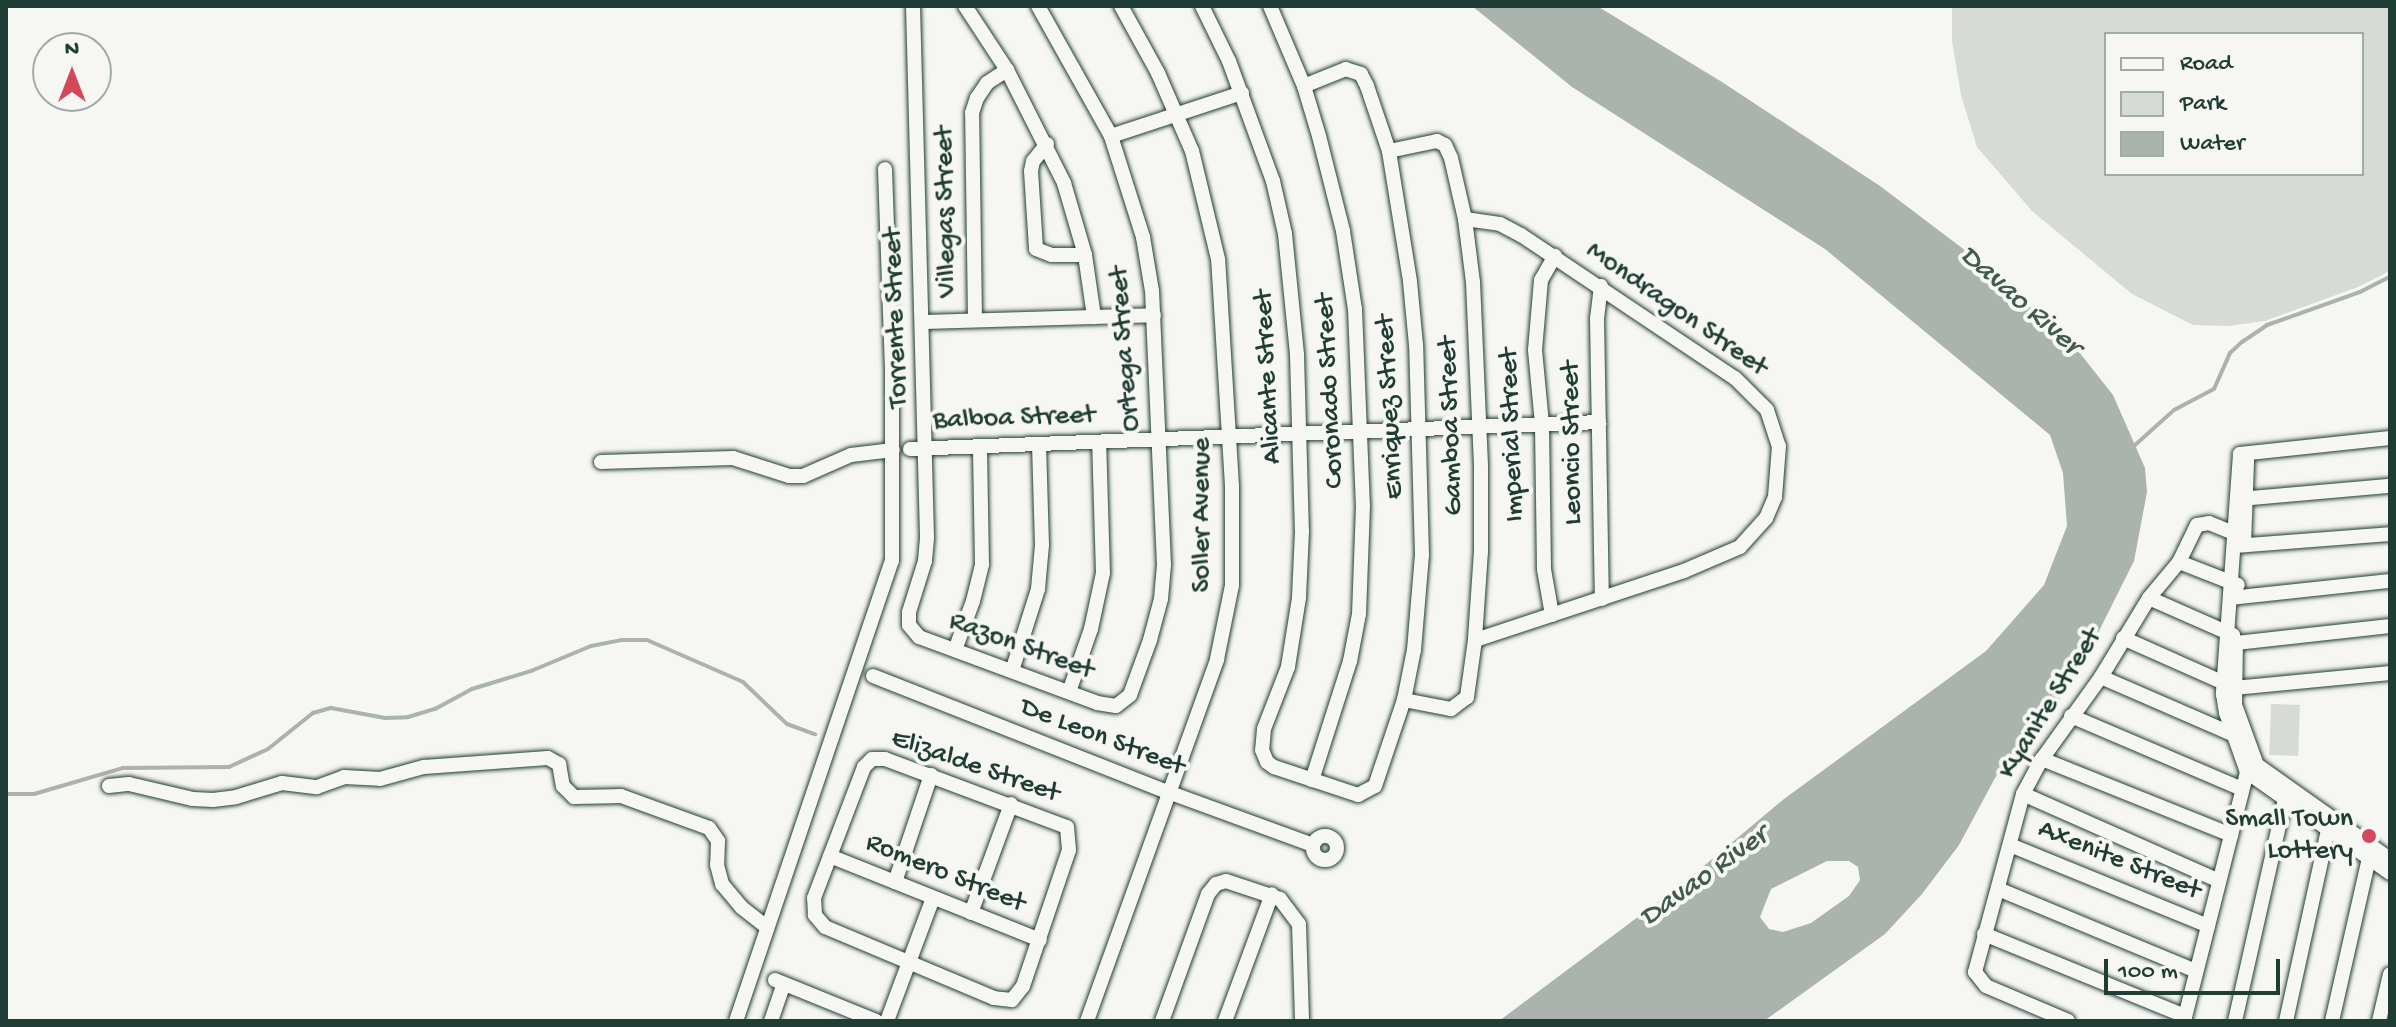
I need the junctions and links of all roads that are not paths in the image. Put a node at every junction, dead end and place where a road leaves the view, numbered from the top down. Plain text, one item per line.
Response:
1 (913, 6) edge
2 (965, 6) edge
3 (1038, 6) edge
4 (1121, 6) edge
5 (1202, 6) edge
6 (1270, 6) edge
7 (1007, 70) junction
8 (1304, 86) junction
9 (1242, 93) junction
10 (1177, 114) junction
11 (1111, 136) junction
12 (1047, 144) junction
13 (1389, 151) junction
14 (885, 169) dead end
15 (1465, 219) junction
16 (1085, 255) junction
17 (1555, 256) junction
18 (1601, 286) junction
19 (1154, 315) junction
20 (1094, 317) junction
21 (975, 320) junction
22 (923, 322) junction
23 (1599, 422) junction
24 (1542, 424) junction
25 (1479, 427) junction
26 (1419, 429) junction
27 (1360, 432) junction
28 (1299, 434) junction
29 (1230, 437) junction
30 (2390, 438) edge
31 (1159, 440) junction
32 (1099, 442) junction
33 (1039, 444) junction
34 (980, 447) junction
35 (910, 449) dead end
36 (927, 449) junction
37 (893, 450) junction
38 (601, 462) dead end
39 (2390, 486) edge
40 (2241, 499) junction
41 (2390, 534) edge
42 (2239, 540) junction
43 (2179, 562) junction
44 (2390, 581) edge
45 (2236, 591) junction
46 (2149, 598) junction
47 (1602, 599) junction
48 (1552, 615) junction
49 (909, 625) joint
50 (2390, 626) edge
51 (2123, 638) junction
52 (2232, 639) junction
53 (1475, 640) junction
54 (955, 650) junction
55 (1012, 671) junction
56 (2390, 673) edge
57 (873, 676) dead end
58 (2101, 677) junction
59 (2229, 685) junction
60 (1069, 692) junction
61 (1404, 700) junction
62 (1122, 705) joint
63 (2071, 716) junction
64 (2232, 734) junction
65 (2042, 759) junction
66 (2247, 772) junction
67 (931, 775) junction
68 (1312, 780) junction
69 (109, 786) dead end
70 (2242, 789) junction
71 (1168, 792) junction
72 (2023, 794) junction
73 (2285, 800) junction
74 (1011, 804) junction
75 (2328, 830) junction
76 (2231, 835) junction
77 (1313, 845) dead end
78 (2010, 845) junction
79 (830, 856) junction
80 (2369, 858) junction
81 (2390, 859) edge
82 (2390, 873) edge
83 (2219, 881) junction
84 (895, 882) junction
85 (1998, 889) junction
86 (1272, 894) junction
87 (933, 898) junction
88 (971, 913) junction
89 (2208, 926) junction
90 (767, 927) junction
91 (1984, 934) junction
92 (1040, 940) junction
93 (910, 963) junction
94 (2196, 971) junction
95 (2390, 974) edge
96 (2184, 1018) edge
97 (736, 1021) edge
98 (771, 1021) edge
99 (876, 1021) edge
100 (887, 1021) edge
101 (1087, 1021) edge
102 (1162, 1021) edge
103 (1225, 1021) edge
104 (1302, 1021) edge
105 (2068, 1021) edge
106 (2235, 1021) edge
107 (2286, 1021) edge
108 (2332, 1021) edge
109 (2379, 1021) edge

1 - 22 street, Torrente Street
2 - 7 street
3 - 11 street, Ortega Street
4 - 10 street, Soller Avenue
5 - 9 street, Alicante Street
6 - 8 street, Coronado Street
7 - 12 street
7 - 21 street, Villegas Street
8 - 13 street, Enriquez Street
8 - 27 street, Coronado Street
9 - 10 street
9 - 28 street, Alicante Street
10 - 11 street
10 - 29 street, Soller Avenue
11 - 19 street, Ortega Street
12 - 16 street
12 - 16 street
13 - 15 street, Gamboa Street
13 - 26 street, Enriquez Street
14 - 37 street
15 - 17 street, Mondragon Street
15 - 25 street, Gamboa Street
16 - 20 street
17 - 18 street, Mondragon Street
17 - 24 street, Imperial Street
18 - 23 street, Leoncio Street
18 - 47 street, Mondragon Street
19 - 20 street
19 - 31 street, Ortega Street
20 - 21 street
21 - 22 street
22 - 36 street, Torrente Street
23 - 24 street, Balboa Street
23 - 47 street, Leoncio Street
24 - 25 street, Balboa Street
24 - 48 street, Imperial Street
25 - 26 street, Balboa Street
25 - 53 street, Gamboa Street
26 - 27 street, Balboa Street
26 - 61 street, Enriquez Street
27 - 28 street, Balboa Street
27 - 68 street, Coronado Street
28 - 29 street, Balboa Street
28 - 68 street, Alicante Street
29 - 31 street, Balboa Street
29 - 71 street, Soller Avenue
30 - 40 street
31 - 32 street, Balboa Street
31 - 62 street, Ortega Street
32 - 33 street, Balboa Street
32 - 60 street
33 - 34 street, Balboa Street
33 - 55 street
34 - 36 street, Balboa Street
34 - 54 street
35 - 36 street, Balboa Street
36 - 49 street, Torrente Street
37 - 38 street
37 - 90 street
39 - 40 street
40 - 42 street
41 - 42 street
42 - 43 street, Kyanite Street
42 - 45 street
43 - 45 street
43 - 46 street, Kyanite Street
44 - 45 street
45 - 52 street
46 - 51 street, Kyanite Street
46 - 52 street
47 - 48 street, Mondragon Street
48 - 53 street, Mondragon Street
49 - 54 street, Razon Street
50 - 52 street
51 - 58 street, Kyanite Street
51 - 59 street
52 - 59 street
53 - 61 street, Gamboa Street
54 - 55 street, Razon Street
55 - 60 street, Razon Street
56 - 59 street
57 - 71 street, De Leon Street
58 - 63 street, Kyanite Street
58 - 64 street
59 - 64 street
59 - 81 street
60 - 62 street, Razon Street
61 - 68 street, Enriquez Street
63 - 65 street, Kyanite Street
63 - 70 street
64 - 66 street
65 - 72 street, Kyanite Street
65 - 76 street
66 - 70 street
66 - 73 street
67 - 74 street, Elizalde Street
67 - 79 street, Elizalde Street
67 - 84 street
69 - 90 street
70 - 76 street
71 - 77 street, De Leon Street
71 - 101 street, Soller Avenue
72 - 78 street, Kyanite Street
72 - 83 street
73 - 75 street
73 - 106 street
74 - 88 street
74 - 92 street, Elizalde Street
75 - 80 street
75 - 107 street
76 - 83 street
78 - 85 street, Kyanite Street
78 - 89 street, Axenite Street
79 - 84 street, Romero Street
79 - 93 street, Elizalde Street
80 - 82 street
80 - 108 street
83 - 89 street
84 - 87 street, Romero Street
85 - 91 street, Kyanite Street
85 - 94 street
86 - 102 street
86 - 103 street
86 - 104 street
87 - 88 street, Romero Street
87 - 93 street
88 - 92 street, Romero Street
89 - 94 street
90 - 97 street
91 - 96 street
91 - 105 street, Kyanite Street
92 - 93 street, Elizalde Street
93 - 100 street
94 - 96 street
95 - 109 street
98 - 99 street

